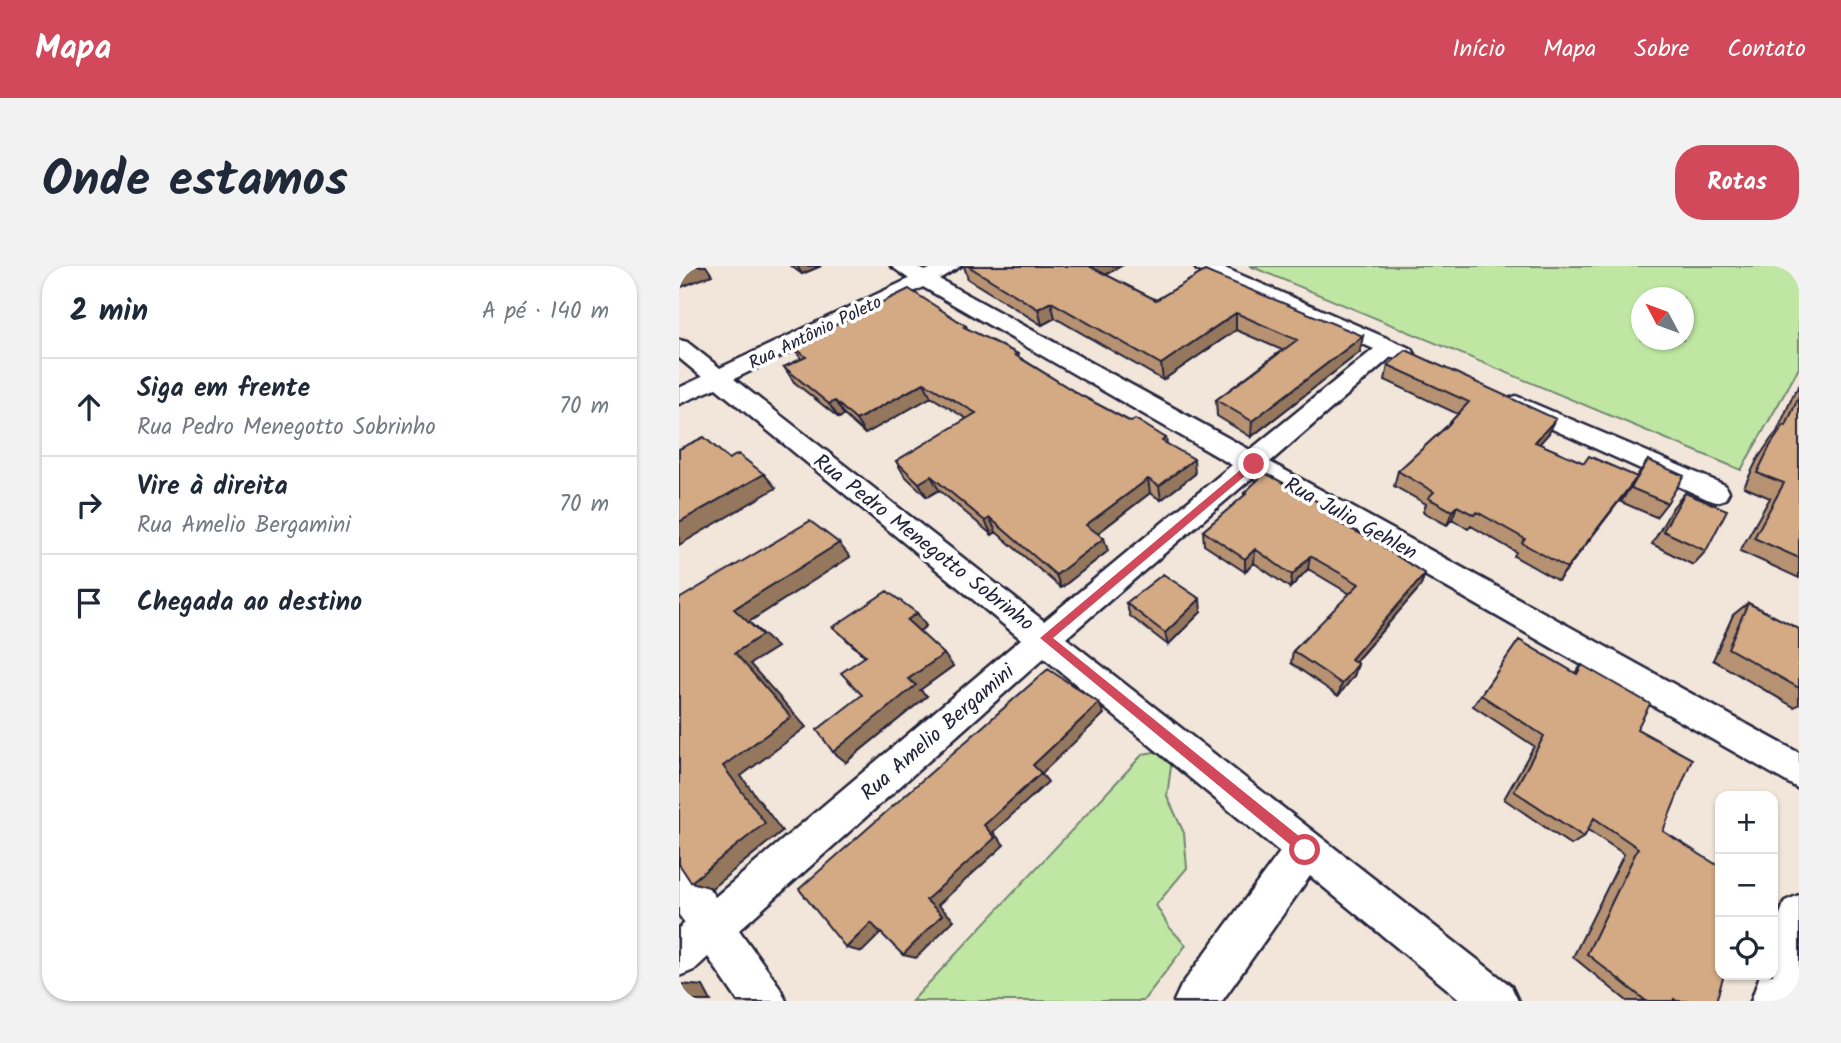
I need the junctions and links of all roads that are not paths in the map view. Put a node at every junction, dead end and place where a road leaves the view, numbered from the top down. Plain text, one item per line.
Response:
1 (951, 266) edge
2 (1204, 266) edge
3 (913, 273) edge
4 (679, 347) edge
5 (1389, 347) junction
6 (1427, 364) edge
7 (718, 379) junction
8 (1490, 392) edge
9 (679, 397) edge
10 (1254, 464) junction
11 (1716, 492) dead end
12 (1045, 638) junction
13 (1799, 772) edge
14 (1305, 850) junction
15 (679, 880) edge
16 (1799, 915) edge
17 (711, 928) junction
18 (679, 955) edge
19 (764, 1001) edge
20 (1196, 1001) edge
21 (1496, 1001) edge
22 (1773, 1001) edge

1 - 3 street, Rua Antônio Poleto
2 - 5 street
3 - 7 street, Rua Antônio Poleto
3 - 10 street, Rua Julio Gehlen
4 - 7 street, Rua Pedro Menegotto Sobrinho
5 - 6 street
5 - 10 street, Rua Amelio Bergamini
7 - 9 street, Rua Antônio Poleto
7 - 12 street, Rua Pedro Menegotto Sobrinho
8 - 11 street
10 - 12 street, Rua Amelio Bergamini
10 - 13 street, Rua Julio Gehlen
12 - 14 street, Rua Pedro Menegotto Sobrinho
12 - 17 street, Rua Amelio Bergamini
14 - 20 street
14 - 21 street, Rua Pedro Menegotto Sobrinho
15 - 17 street
16 - 22 street
17 - 18 street, Rua Amelio Bergamini
17 - 19 street

